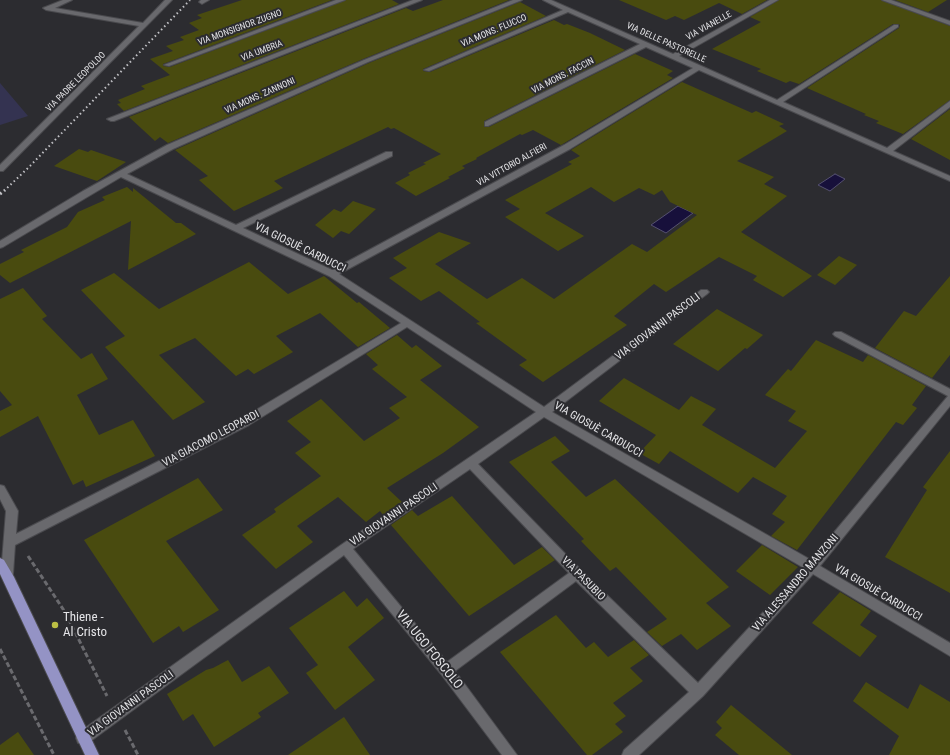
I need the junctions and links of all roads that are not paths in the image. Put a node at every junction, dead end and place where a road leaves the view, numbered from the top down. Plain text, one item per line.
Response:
1 (69, 0) edge
2 (169, 0) edge
3 (342, 0) edge
4 (418, 0) edge
5 (519, 0) edge
6 (546, 0) edge
7 (775, 0) edge
8 (885, 0) edge
9 (164, 3) edge
10 (568, 10) junction
11 (950, 23) edge
12 (145, 25) junction
13 (896, 26) dead end
14 (646, 44) junction
15 (674, 56) junction
16 (167, 65) dead end
17 (699, 67) junction
18 (427, 70) dead end
19 (778, 102) junction
20 (950, 103) edge
21 (111, 119) dead end
22 (488, 124) dead end
23 (888, 151) junction
24 (389, 154) dead end
25 (0, 169) edge
26 (121, 174) junction
27 (950, 178) edge
28 (235, 229) junction
29 (0, 245) edge
30 (332, 274) junction
31 (704, 292) dead end
32 (406, 324) junction
33 (838, 334) dead end
34 (950, 393) edge
35 (950, 399) edge
36 (544, 412) junction
37 (472, 463) junction
38 (0, 489) edge
39 (9, 543) junction
40 (345, 548) junction
41 (0, 562) edge
42 (812, 568) junction
43 (6, 574) junction
44 (577, 574) junction
45 (950, 650) edge
46 (446, 670) junction
47 (698, 692) junction
48 (83, 738) junction
49 (92, 755) edge
50 (510, 755) edge
51 (629, 755) edge

1 - 12 street
2 - 9 street, VIA PADRE LEOPOLDO
3 - 16 street, VIA MONSIGNOR ZUGNO
4 - 21 street, VIA UMBRIA
5 - 26 street, VIA MONS. ZANNONI
6 - 10 street, VIA DELLE PASTORELLE
7 - 15 street, VIA VIANELLE
8 - 11 street
9 - 12 street, VIA PADRE LEOPOLDO
10 - 14 street, VIA DELLE PASTORELLE
10 - 18 street, VIA MONS. FLUCCO
12 - 25 street, VIA PADRE LEOPOLDO
13 - 19 street
14 - 15 street, VIA DELLE PASTORELLE
14 - 22 street, VIA MONS. FACCIN
15 - 17 street, VIA DELLE PASTORELLE
17 - 19 street, VIA DELLE PASTORELLE
17 - 30 street, VIA VITTORIO ALFIERI
19 - 23 street, VIA DELLE PASTORELLE
20 - 23 street
23 - 27 street, VIA DELLE PASTORELLE
24 - 28 street, VIA GIOSUÈ CARDUCCI
26 - 28 street, VIA GIOSUÈ CARDUCCI
26 - 29 street, VIA MONS. ZANNONI
28 - 30 street, VIA GIOSUÈ CARDUCCI
30 - 32 street, VIA GIOSUÈ CARDUCCI
31 - 36 street, VIA GIOVANNI PASCOLI
32 - 36 street, VIA GIOSUÈ CARDUCCI
32 - 39 street, VIA GIACOMO LEOPARDI
33 - 34 street
35 - 42 street, VIA ALESSANDRO MANZONI
36 - 37 street, VIA GIOVANNI PASCOLI
36 - 42 street, VIA GIOSUÈ CARDUCCI
37 - 40 street, VIA GIOVANNI PASCOLI
37 - 44 street, VIA PASUBIO
38 - 39 street
39 - 43 street
40 - 46 street, VIA UGO FOSCOLO
40 - 48 street, VIA GIOVANNI PASCOLI
41 - 43 main road
42 - 45 street, VIA GIOSUÈ CARDUCCI
42 - 47 street, VIA ALESSANDRO MANZONI
43 - 48 main road
44 - 46 street
44 - 47 street, VIA PASUBIO
46 - 50 street, VIA UGO FOSCOLO
47 - 51 street, VIA ALESSANDRO MANZONI
48 - 49 main road

